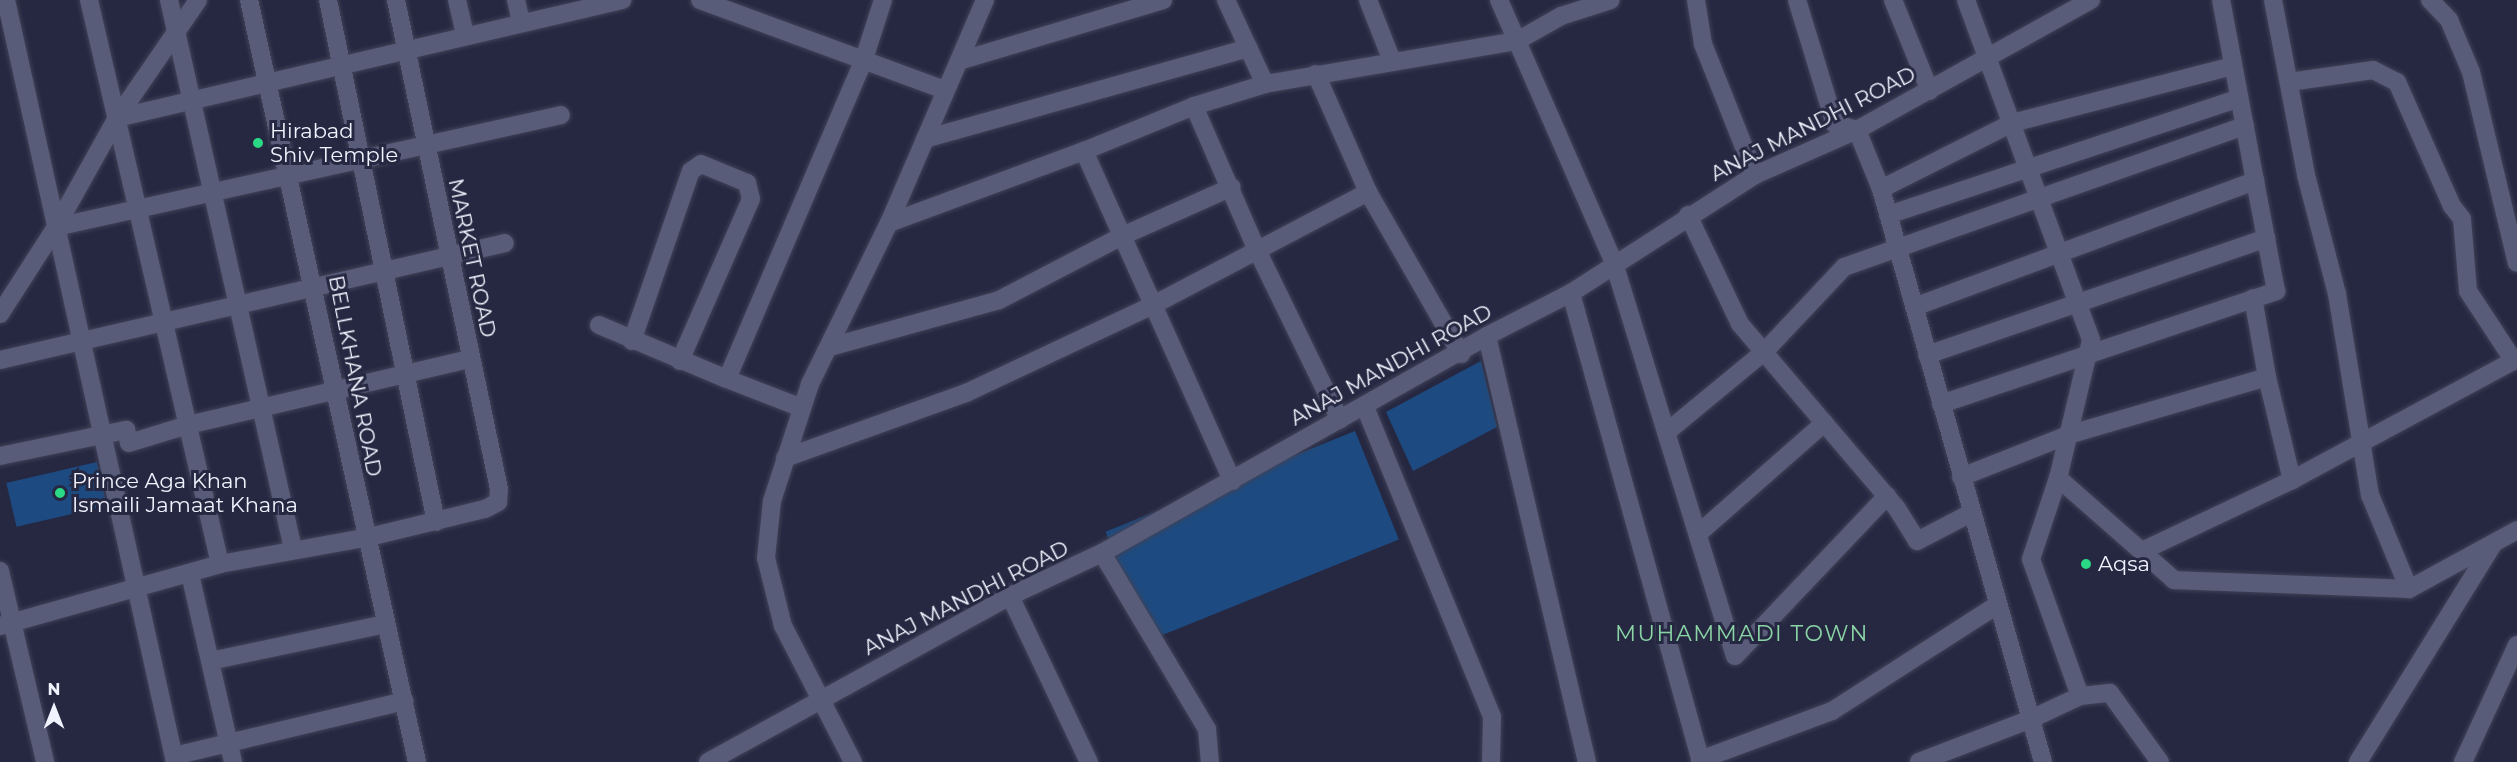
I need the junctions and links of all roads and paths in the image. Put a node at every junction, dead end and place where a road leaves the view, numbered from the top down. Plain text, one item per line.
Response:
1 (6, 0) edge
2 (89, 0) edge
3 (169, 0) edge
4 (198, 0) edge
5 (249, 0) edge
6 (328, 0) edge
7 (396, 0) edge
8 (457, 0) edge
9 (516, 0) edge
10 (622, 0) edge
11 (700, 0) edge
12 (883, 0) edge
13 (985, 0) edge
14 (1163, 0) edge
15 (1226, 0) edge
16 (1368, 0) edge
17 (1499, 0) edge
18 (1611, 0) edge
19 (1696, 0) edge
20 (1797, 0) edge
21 (1893, 0) edge
22 (1966, 0) edge
23 (2091, 0) edge
24 (2221, 0) edge
25 (2273, 0) edge
26 (2430, 0) edge
27 (521, 22) junction
28 (177, 34) junction
29 (465, 34) junction
30 (1517, 41) junction
31 (406, 47) junction
32 (1248, 48) junction
33 (1987, 59) junction
34 (959, 61) junction
35 (1392, 61) junction
36 (863, 62) junction
37 (339, 63) junction
38 (2233, 66) junction
39 (1316, 74) junction
40 (268, 81) junction
41 (2289, 82) junction
42 (1265, 84) junction
43 (944, 90) junction
44 (1930, 91) junction
45 (2239, 98) junction
46 (193, 100) junction
47 (1194, 106) junction
48 (561, 115) dead end
49 (117, 118) junction
50 (2012, 123) junction
51 (2245, 126) junction
52 (1857, 130) junction
53 (925, 139) junction
54 (425, 146) junction
55 (1084, 151) junction
56 (361, 160) junction
57 (2030, 168) junction
58 (1755, 175) junction
59 (289, 176) junction
60 (2255, 181) junction
61 (1232, 187) junction
62 (1881, 189) junction
63 (1368, 192) junction
64 (212, 193) junction
65 (2040, 195) junction
66 (138, 209) junction
67 (1888, 214) junction
68 (1688, 215) junction
69 (889, 223) junction
70 (56, 227) junction
71 (1122, 236) junction
72 (2266, 238) junction
73 (505, 243) dead end
74 (1897, 246) junction
75 (1256, 248) junction
76 (2060, 252) junction
77 (450, 256) junction
78 (1614, 263) junction
79 (2517, 263) edge
80 (384, 271) junction
81 (315, 287) junction
82 (1571, 293) junction
83 (2253, 298) junction
84 (2079, 303) junction
85 (238, 305) junction
86 (1153, 305) junction
87 (1914, 307) junction
88 (0, 314) edge
89 (164, 322) junction
90 (599, 326) dead end
91 (1487, 336) junction
92 (632, 340) junction
93 (82, 341) junction
94 (830, 347) junction
95 (1764, 352) junction
96 (1461, 354) junction
97 (2089, 354) junction
98 (1927, 355) junction
99 (470, 359) junction
100 (0, 360) edge
101 (2515, 360) edge
102 (680, 361) junction
103 (406, 374) junction
104 (2267, 377) junction
105 (727, 380) junction
106 (336, 391) junction
107 (1941, 404) junction
108 (1365, 407) junction
109 (261, 408) junction
110 (802, 408) junction
111 (1340, 420) junction
112 (1824, 423) junction
113 (188, 425) junction
114 (1668, 431) junction
115 (2071, 434) junction
116 (102, 435) junction
117 (2360, 444) junction
118 (0, 456) edge
119 (785, 458) junction
120 (1961, 477) junction
121 (2058, 478) junction
122 (2292, 480) junction
123 (1232, 481) junction
124 (1887, 496) junction
125 (1971, 513) junction
126 (436, 522) junction
127 (2517, 530) edge
128 (1699, 533) junction
129 (365, 538) junction
130 (2494, 542) junction
131 (293, 549) junction
132 (2144, 550) junction
133 (1102, 554) junction
134 (220, 564) junction
135 (0, 572) edge
136 (190, 574) junction
137 (137, 587) junction
138 (2409, 589) junction
139 (1010, 596) junction
140 (1997, 605) junction
141 (6, 624) edge
142 (386, 624) junction
143 (2517, 645) edge
144 (210, 661) junction
145 (2080, 696) junction
146 (818, 699) junction
147 (405, 701) junction
148 (2031, 719) junction
149 (228, 743) junction
150 (174, 759) edge
151 (1700, 761) edge
152 (45, 762) edge
153 (233, 762) edge
154 (417, 762) edge
155 (708, 762) edge
156 (853, 762) edge
157 (1089, 762) edge
158 (1210, 762) edge
159 (1491, 762) edge
160 (1587, 762) edge
161 (1919, 762) edge
162 (2043, 762) edge
163 (2160, 762) edge
164 (2358, 762) edge
165 (2463, 762) edge

1 - 70 street
2 - 49 street
3 - 28 street
4 - 28 street
5 - 40 street, BELLKHANA ROAD
6 - 37 street
7 - 31 street, MARKET ROAD
8 - 29 street
9 - 27 street
10 - 27 street
11 - 36 street
12 - 36 street
13 - 34 street
14 - 34 street
15 - 32 street
16 - 35 street
17 - 30 street
18 - 30 street
19 - 58 street
20 - 52 street
21 - 44 street
22 - 33 street
23 - 33 street, ANAJ MANDHI ROAD
24 - 38 street
25 - 41 street
26 - 79 street
27 - 29 street
28 - 46 street
28 - 49 street
29 - 31 street
30 - 35 street
30 - 78 street
31 - 37 street
31 - 54 street, MARKET ROAD
32 - 42 street
32 - 53 street
33 - 44 street, ANAJ MANDHI ROAD
33 - 50 street
34 - 43 street
35 - 39 street
36 - 43 street
36 - 105 street
37 - 40 street
37 - 56 street
38 - 45 street
38 - 50 street
39 - 42 street
39 - 63 street
40 - 46 street
40 - 59 street, BELLKHANA ROAD
41 - 101 street
41 - 117 street
42 - 47 street
43 - 53 street
44 - 52 street, ANAJ MANDHI ROAD
45 - 51 street
45 - 57 street
46 - 49 street
46 - 64 street
47 - 55 street
47 - 61 street
48 - 54 street
49 - 66 street
49 - 70 street
50 - 57 street
50 - 62 street
51 - 60 street
51 - 65 street
52 - 58 street, ANAJ MANDHI ROAD
52 - 62 street
53 - 69 street
54 - 56 street
54 - 77 street, MARKET ROAD
55 - 69 street
55 - 71 street
56 - 59 street
56 - 80 street
57 - 65 street
57 - 67 street
58 - 68 street, ANAJ MANDHI ROAD
59 - 64 street
59 - 81 street, BELLKHANA ROAD
60 - 72 street
60 - 76 street
61 - 71 street
61 - 75 street
62 - 67 street
63 - 75 street
63 - 96 street
64 - 66 street
64 - 85 street
65 - 74 street
65 - 76 street
66 - 70 street
66 - 89 street
67 - 74 street
68 - 78 street, ANAJ MANDHI ROAD
68 - 95 street
69 - 94 street
70 - 88 street
70 - 93 street
71 - 86 street
71 - 94 street
72 - 83 street
72 - 84 street
73 - 77 street
74 - 87 street
74 - 95 street
75 - 86 street
75 - 111 street
76 - 84 street
76 - 87 street
77 - 80 street
77 - 99 street, MARKET ROAD
78 - 82 street, ANAJ MANDHI ROAD
78 - 114 street
80 - 81 street
80 - 103 street
81 - 85 street
81 - 106 street, BELLKHANA ROAD
82 - 91 street, ANAJ MANDHI ROAD
82 - 151 street
83 - 97 street
83 - 104 street
84 - 97 street
84 - 98 street
85 - 89 street
85 - 109 street
86 - 119 street
86 - 123 street
87 - 98 street
89 - 93 street
89 - 113 street
90 - 92 street
91 - 96 street, ANAJ MANDHI ROAD
91 - 160 street
92 - 102 street
92 - 102 street
93 - 100 street
93 - 116 street
94 - 110 street
95 - 112 street
95 - 114 street
96 - 108 street, ANAJ MANDHI ROAD
97 - 107 street
97 - 115 street
98 - 107 street
99 - 103 street, MARKET ROAD
99 - 126 street
101 - 117 street
102 - 105 street
103 - 106 street, MARKET ROAD
103 - 126 street
104 - 115 street
104 - 122 street
105 - 110 street
106 - 109 street, MARKET ROAD
106 - 129 street, BELLKHANA ROAD
107 - 120 street
108 - 111 street, ANAJ MANDHI ROAD
108 - 159 street
109 - 113 street, MARKET ROAD
109 - 131 street
110 - 119 street
111 - 123 street, ANAJ MANDHI ROAD
112 - 124 street
112 - 128 street
113 - 116 street, MARKET ROAD
113 - 134 street
114 - 128 street
115 - 120 street
115 - 121 street
116 - 118 street, MARKET ROAD
116 - 137 street
117 - 122 street
117 - 138 street
119 - 146 street
120 - 125 street
121 - 132 street
121 - 145 street
122 - 132 street
123 - 133 street, ANAJ MANDHI ROAD
124 - 125 street
124 - 128 street
125 - 140 street
126 - 129 street
127 - 130 street
129 - 131 street
129 - 142 street, BELLKHANA ROAD
130 - 138 street
130 - 164 street
131 - 134 street
132 - 138 street
133 - 139 street, ANAJ MANDHI ROAD
133 - 158 street
134 - 136 street
135 - 141 street
136 - 137 street
136 - 144 street
137 - 141 street
137 - 150 street
139 - 146 street, ANAJ MANDHI ROAD
139 - 157 street
140 - 148 street
140 - 151 street
141 - 152 street
142 - 144 street
142 - 147 street, BELLKHANA ROAD
143 - 165 street
144 - 149 street
145 - 148 street
145 - 163 street
146 - 155 street, ANAJ MANDHI ROAD
146 - 156 street
147 - 149 street
147 - 154 street, BELLKHANA ROAD
148 - 161 street
148 - 162 street
149 - 150 street
149 - 153 street

